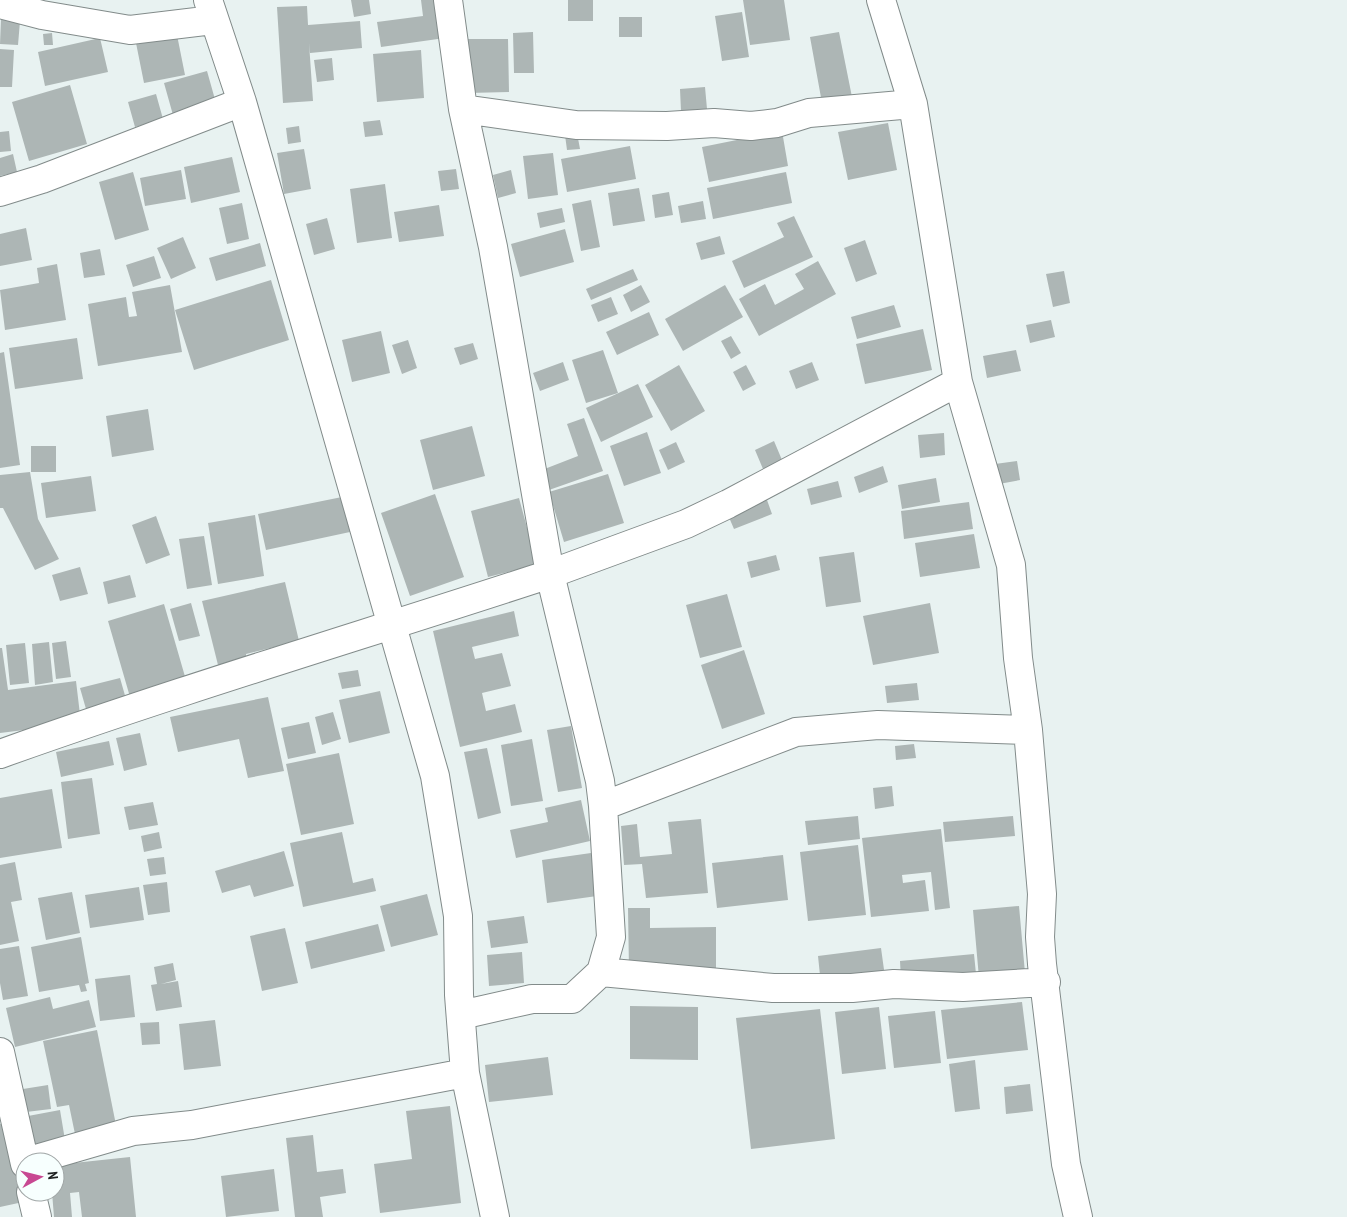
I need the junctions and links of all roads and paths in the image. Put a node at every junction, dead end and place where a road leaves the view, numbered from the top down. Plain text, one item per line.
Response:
1 (448, 0) edge
2 (881, 0) edge
3 (0, 4) edge
4 (211, 10) edge
5 (242, 102) junction
6 (913, 104) junction
7 (463, 109) junction
8 (0, 192) edge
9 (958, 382) junction
10 (550, 574) junction
11 (393, 625) junction
12 (1028, 730) junction
13 (0, 754) edge
14 (603, 806) junction
15 (600, 972) junction
16 (1046, 982) junction
17 (461, 1015) junction
18 (0, 1052) edge
19 (465, 1073) junction
20 (23, 1152) edge
21 (62, 1152) edge
22 (34, 1202) edge
23 (37, 1217) edge
24 (495, 1217) edge
25 (1078, 1217) edge

1 - 7 street
2 - 6 street
3 - 4 street
4 - 5 street
5 - 8 street
5 - 11 street
6 - 7 street
6 - 9 street
7 - 10 street
9 - 10 street
9 - 12 street
10 - 11 street
10 - 14 street
11 - 13 street
11 - 17 street
12 - 14 street
12 - 16 street
14 - 15 street
15 - 16 street
15 - 17 street
16 - 25 street
17 - 19 street
18 - 20 street
19 - 21 street
19 - 24 street
22 - 23 street

